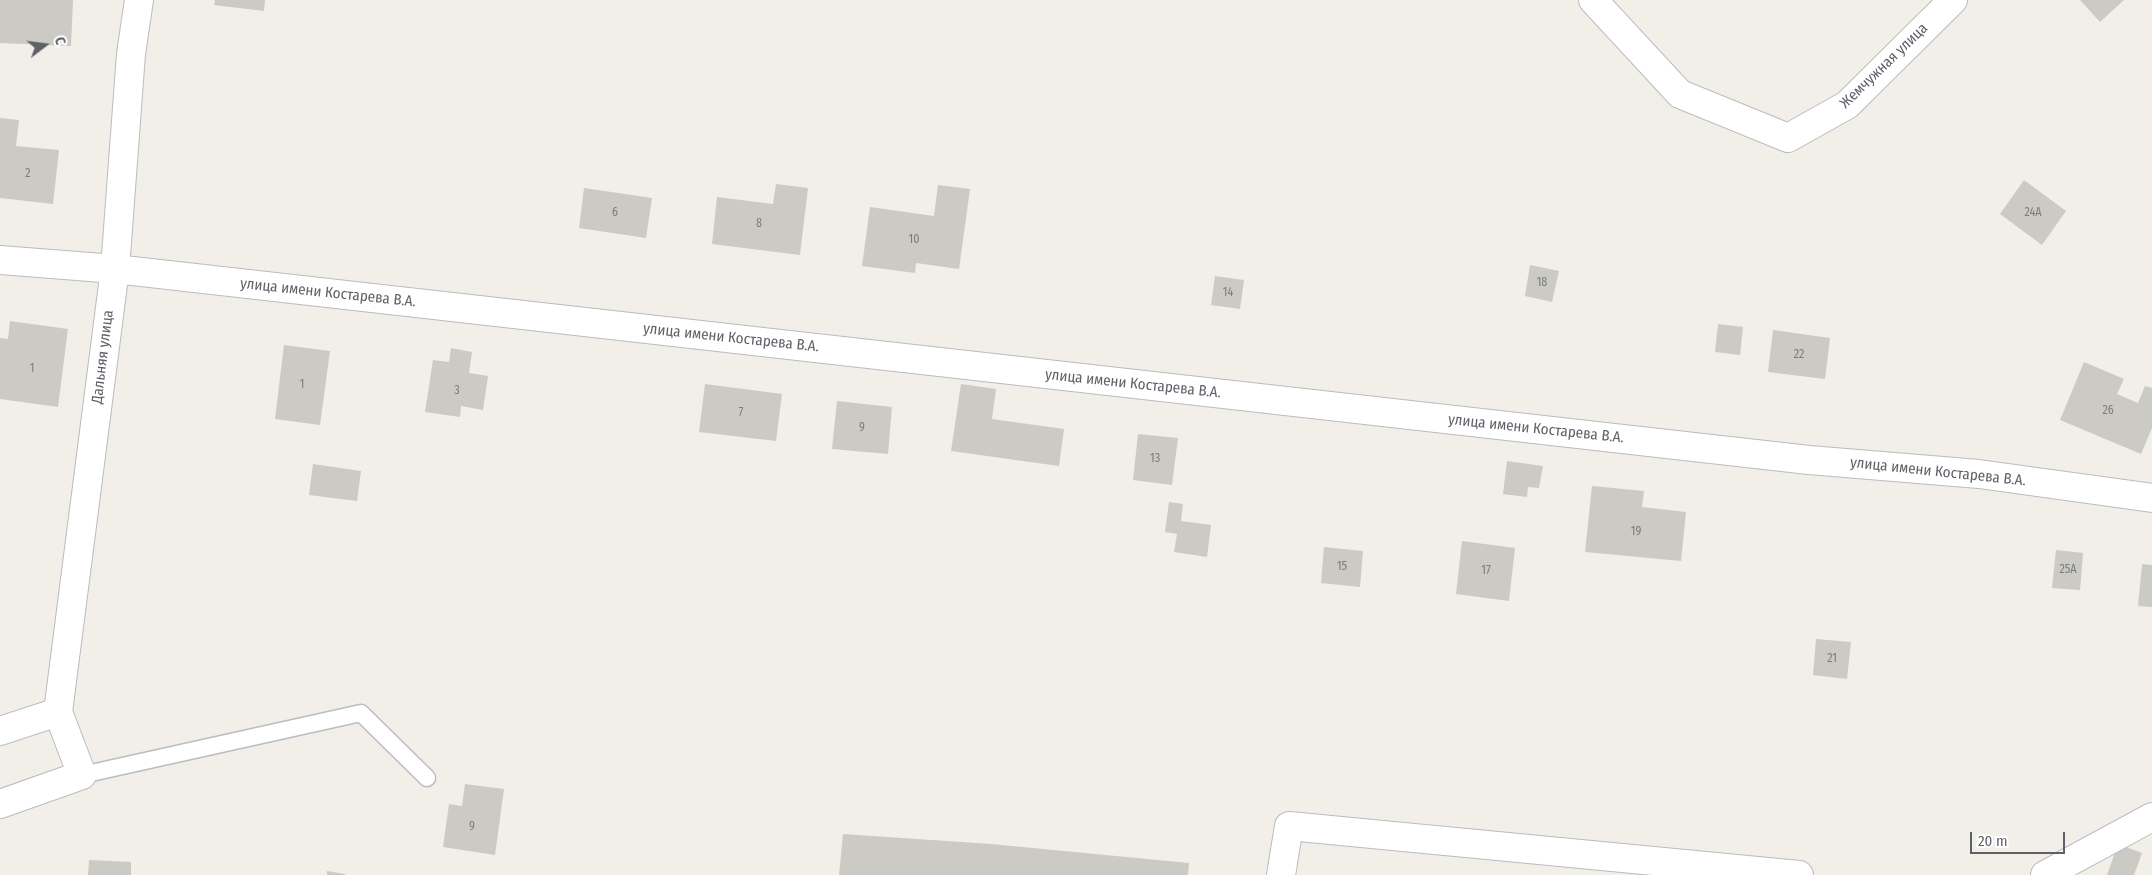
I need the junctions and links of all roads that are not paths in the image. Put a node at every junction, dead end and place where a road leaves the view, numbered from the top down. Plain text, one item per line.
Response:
1 (139, 0) edge
2 (150, 0) edge
3 (1593, 0) edge
4 (1953, 0) edge
5 (131, 54) junction
6 (0, 260) edge
7 (114, 269) junction
8 (2152, 498) edge
9 (58, 712) junction
10 (0, 731) edge
11 (82, 775) junction
12 (427, 778) dead end
13 (0, 804) edge
14 (2152, 817) edge
15 (1572, 864) edge
16 (1281, 875) edge
17 (1799, 875) edge
18 (2045, 875) edge

1 - 5 street, Дальняя улица
2 - 5 lane
3 - 4 street, Жемчужная улица
5 - 7 street, Дальняя улица
6 - 7 street, улица имени Костарева В.А.
7 - 8 street, улица имени Костарева В.А.
7 - 9 street, Дальняя улица
9 - 10 street
9 - 11 street
11 - 12 lane
11 - 13 street
14 - 18 street
15 - 16 street
15 - 17 street

